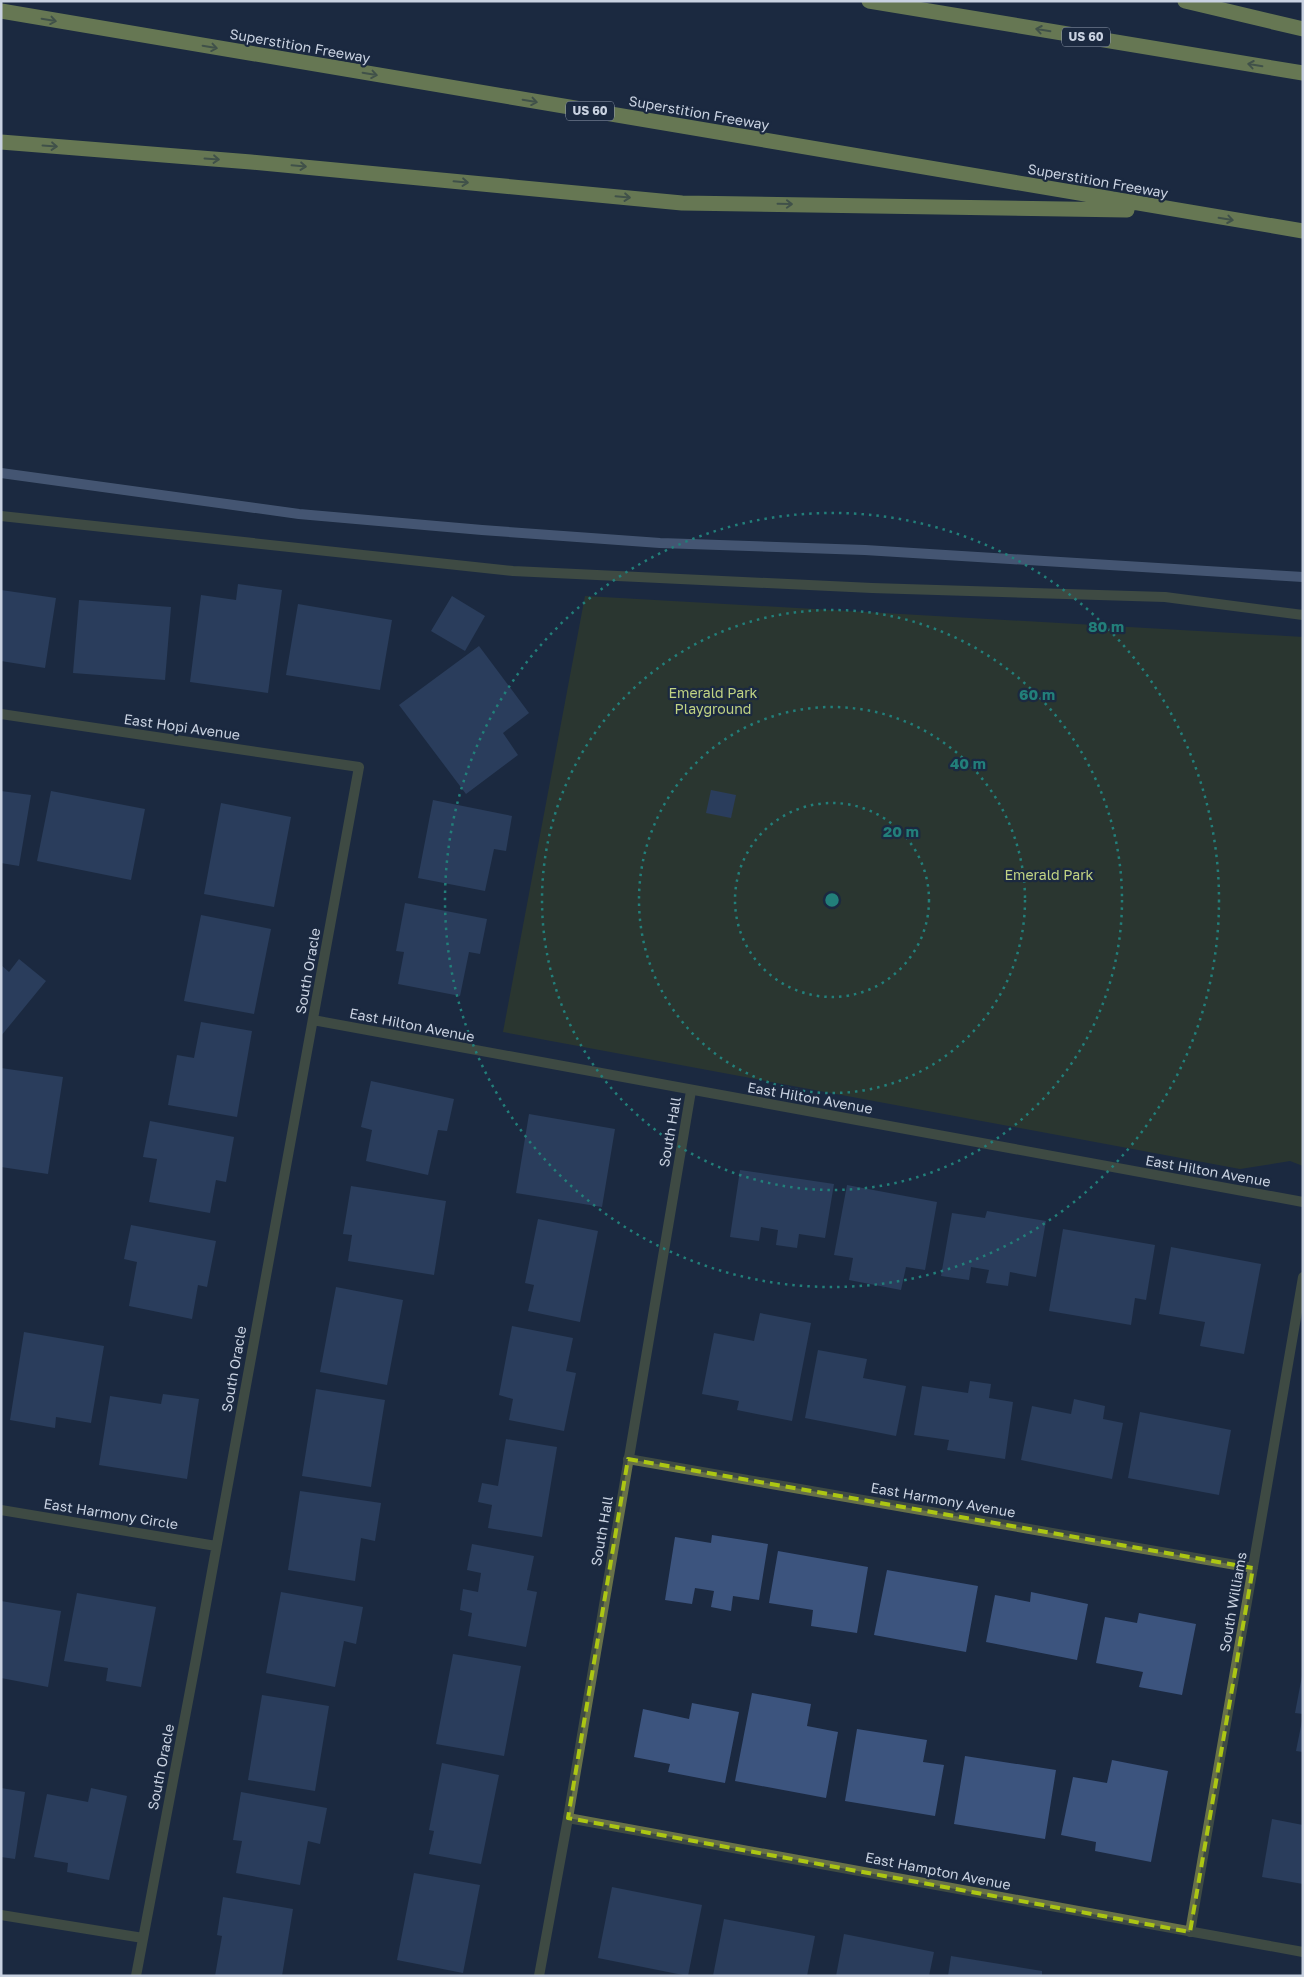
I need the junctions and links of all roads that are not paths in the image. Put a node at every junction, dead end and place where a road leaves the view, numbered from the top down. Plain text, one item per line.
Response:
1 (869, 1) edge
2 (1185, 1) edge
3 (1, 11) edge
4 (1303, 29) edge
5 (1303, 73) edge
6 (1, 142) edge
7 (1178, 211) junction
8 (1303, 231) edge
9 (1, 516) edge
10 (1303, 615) edge
11 (1, 714) edge
12 (359, 767) joint
13 (313, 1020) junction
14 (691, 1091) junction
15 (1303, 1202) edge
16 (1303, 1277) edge
17 (628, 1459) junction
18 (1, 1510) edge
19 (216, 1546) junction
20 (1253, 1568) junction
21 (568, 1818) junction
22 (1, 1915) edge
23 (1190, 1932) junction
24 (143, 1938) junction
25 (1303, 1952) edge
26 (136, 1976) edge
27 (539, 1976) edge

5 -> 1 highway, US 60
2 - 4 highway
3 -> 7 highway, Superstition Freeway / US 60
6 -> 7 highway
7 -> 8 highway, Superstition Freeway / US 60
9 - 10 street
11 - 12 street, East Hopi Avenue
12 - 13 street, South Oracle
13 - 14 street, East Hilton Avenue
13 - 19 street, South Oracle
14 - 15 street, East Hilton Avenue
14 - 17 street, South Hall
16 - 20 street, South Williams
17 - 20 street, East Harmony Avenue
17 - 21 street, South Hall
18 - 19 street, East Harmony Circle
19 - 24 street, South Oracle
20 - 23 street, South Williams
21 - 23 street, East Hampton Avenue
21 - 27 street, South Hall
22 - 24 street
23 - 25 street, East Hampton Avenue
24 - 26 street, South Oracle

